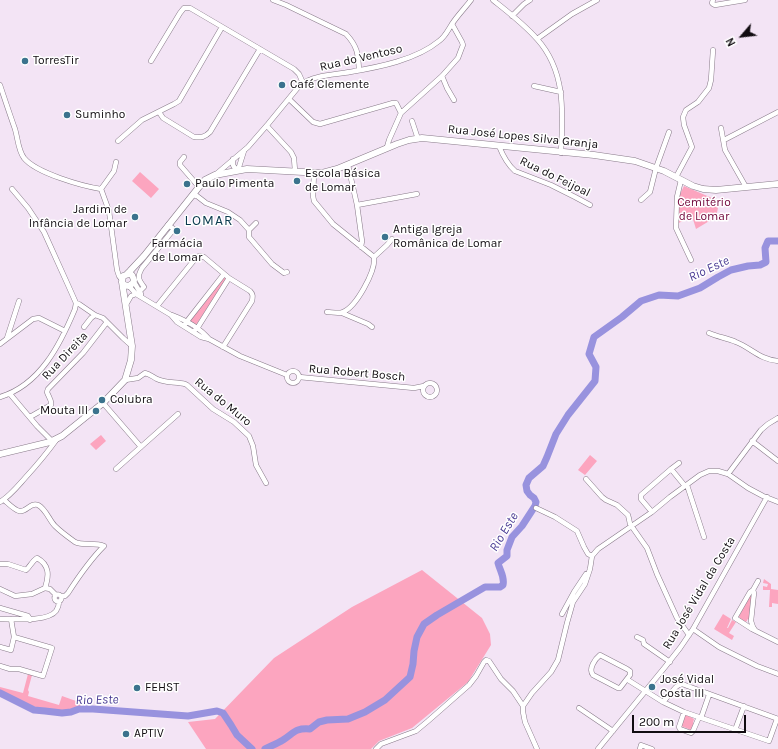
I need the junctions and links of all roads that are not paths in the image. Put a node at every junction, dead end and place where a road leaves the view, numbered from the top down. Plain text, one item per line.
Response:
1 (273, 0) edge
2 (471, 0) edge
3 (493, 0) edge
4 (530, 0) edge
5 (598, 0) edge
6 (713, 0) edge
7 (746, 0) edge
8 (286, 2) edge
9 (512, 16) junction
10 (452, 24) junction
11 (222, 27) junction
12 (537, 39) junction
13 (260, 49) junction
14 (713, 50) dead end
15 (151, 61) dead end
16 (360, 70) junction
17 (442, 76) junction
18 (303, 83) junction
19 (0, 86) edge
20 (534, 86) dead end
21 (561, 92) junction
22 (288, 98) junction
23 (454, 100) dead end
24 (159, 112) junction
25 (778, 112) edge
26 (401, 113) junction
27 (412, 121) dead end
28 (267, 126) junction
29 (721, 128) dead end
30 (669, 132) dead end
31 (418, 139) junction
32 (724, 140) junction
33 (118, 141) dead end
34 (499, 146) junction
35 (388, 147) junction
36 (244, 150) junction
37 (561, 152) junction
38 (184, 157) dead end
39 (233, 159) junction
40 (241, 159) junction
41 (116, 162) dead end
42 (348, 165) junction
43 (656, 168) junction
44 (247, 169) junction
45 (236, 170) junction
46 (295, 171) junction
47 (314, 173) junction
48 (215, 175) junction
49 (679, 179) junction
50 (778, 184) edge
51 (199, 187) junction
52 (746, 187) junction
53 (12, 189) dead end
54 (101, 189) junction
55 (416, 194) dead end
56 (193, 195) junction
57 (640, 200) dead end
58 (357, 205) junction
59 (590, 205) dead end
60 (256, 223) dead end
61 (168, 225) junction
62 (249, 230) junction
63 (392, 238) dead end
64 (361, 247) junction
65 (144, 256) junction
66 (374, 257) junction
67 (691, 260) dead end
68 (287, 272) dead end
69 (224, 274) junction
70 (124, 278) junction
71 (229, 278) junction
72 (134, 280) junction
73 (129, 286) junction
74 (138, 293) junction
75 (20, 301) dead end
76 (76, 303) junction
77 (127, 303) junction
78 (157, 306) junction
79 (327, 312) dead end
80 (342, 313) junction
81 (95, 315) junction
82 (128, 315) junction
83 (107, 322) junction
84 (185, 324) junction
85 (84, 327) dead end
86 (372, 327) dead end
87 (195, 330) junction
88 (66, 331) junction
89 (709, 333) dead end
90 (7, 339) junction
91 (0, 344) edge
92 (132, 346) junction
93 (223, 347) junction
94 (778, 361) edge
95 (287, 375) junction
96 (299, 377) junction
97 (125, 380) junction
98 (424, 386) junction
99 (414, 388) junction
100 (10, 394) junction
101 (424, 394) junction
102 (0, 397) edge
103 (103, 403) junction
104 (178, 414) dead end
105 (30, 417) junction
106 (778, 418) edge
107 (54, 441) junction
108 (752, 441) junction
109 (141, 447) junction
110 (0, 454) edge
111 (778, 462) edge
112 (679, 463) dead end
113 (116, 469) dead end
114 (671, 469) junction
115 (727, 474) junction
116 (586, 479) dead end
117 (266, 483) dead end
118 (686, 486) junction
119 (766, 497) junction
120 (2, 501) edge
121 (778, 502) edge
122 (536, 508) dead end
123 (652, 512) junction
124 (631, 526) junction
125 (704, 537) dead end
126 (592, 556) junction
127 (0, 564) edge
128 (589, 572) junction
129 (758, 581) dead end
130 (45, 588) junction
131 (0, 589) edge
132 (753, 590) junction
133 (59, 598) junction
134 (0, 608) edge
135 (562, 614) dead end
136 (0, 619) edge
137 (11, 619) junction
138 (30, 620) junction
139 (751, 621) junction
140 (743, 623) junction
141 (693, 628) junction
142 (755, 630) junction
143 (689, 635) junction
144 (14, 637) junction
145 (637, 637) dead end
146 (778, 642) edge
147 (0, 647) edge
148 (670, 662) junction
149 (0, 666) edge
150 (778, 674) edge
151 (628, 680) junction
152 (646, 692) junction
153 (709, 695) junction
154 (663, 702) junction
155 (523, 706) junction
156 (744, 706) junction
157 (579, 708) dead end
158 (684, 712) junction
159 (700, 717) junction
160 (778, 719) edge
161 (735, 730) junction
162 (612, 731) junction
163 (376, 749) edge
164 (537, 749) edge
165 (598, 749) edge
166 (640, 749) edge
167 (652, 749) edge

1 - 8 street
2 - 10 street, Rua do Ventoso
3 - 9 street
4 - 9 street
5 - 12 street
6 - 7 street
8 - 16 street
9 - 12 street
10 - 16 street, Rua do Ventoso
10 - 17 street
11 - 13 street
11 - 15 street
11 - 24 street
12 - 21 street
13 - 18 street
13 - 24 street
14 - 49 street
16 - 18 street, Rua do Ventoso
17 - 23 street
17 - 26 street
18 - 22 street
19 - 54 street
20 - 21 street
21 - 37 street
22 - 26 street
22 - 28 street
24 - 33 street
25 - 32 street
26 - 35 street
27 - 31 street
28 - 36 street
28 - 46 street
29 - 32 street
30 - 43 street
31 - 34 main road, Rua José Lopes Silva Granja
31 - 35 main road, Rua José Lopes Silva Granja
32 - 52 street
34 - 37 main road, Rua José Lopes Silva Granja
34 - 59 street, Rua do Feijoal
35 - 42 main road, Rua José Lopes Silva Granja
36 - 39 street
36 - 40 street
37 - 43 main road, Rua José Lopes Silva Granja
38 - 51 street
39 - 45 street
39 - 48 street
40 - 44 street
40 - 45 street
41 - 54 street
42 - 47 main road, Rua José Lopes Silva Granja
42 - 58 street
43 - 49 main road, Rua José Lopes Silva Granja
43 - 57 street
44 - 45 main road, Rua José Lopes Silva Granja
44 - 46 main road, Rua José Lopes Silva Granja
45 - 48 main road, Rua José Lopes Silva Granja
46 - 47 main road, Rua José Lopes Silva Granja
47 - 64 street
48 - 51 main road
49 - 52 main road, Rua José Lopes Silva Granja
49 - 67 street
50 - 52 main road, Rua José Lopes Silva Granja
51 - 56 main road
53 - 76 street
54 - 70 street
55 - 58 street
56 - 61 main road
56 - 62 street
58 - 64 street
60 - 62 street
61 - 65 main road
61 - 74 street
62 - 68 street
63 - 66 street
64 - 66 street
65 - 70 main road
65 - 72 main road
66 - 80 street
69 - 71 street
69 - 78 street
69 - 84 street
70 - 72 main road
70 - 73 main road
70 - 82 main road
71 - 87 street
71 - 93 street
72 - 73 main road
72 - 74 street
73 - 74 street
73 - 77 main road
74 - 77 street
74 - 78 street
75 - 90 street
76 - 81 street
76 - 88 street
77 - 82 main road
78 - 84 street
79 - 80 street
80 - 86 street
81 - 83 street
81 - 85 street
82 - 92 main road
83 - 92 street
83 - 105 street, Rua Direita
84 - 87 street
87 - 93 street
88 - 90 street
88 - 100 street
89 - 94 street
90 - 91 street
92 - 97 main road
93 - 95 street
95 - 96 street, Rua Robert Bosch
95 - 96 street, Rua Robert Bosch
96 - 99 street, Rua Robert Bosch
97 - 103 main road
97 - 117 street, Rua do Muro
98 - 99 street, Rua Robert Bosch
98 - 101 street
98 - 101 street
99 - 101 street, Rua Robert Bosch
100 - 102 street
100 - 105 street
103 - 107 main road
103 - 109 street
104 - 109 street
105 - 107 street
106 - 108 street
107 - 110 main road
107 - 120 street
108 - 111 street
108 - 115 street
109 - 113 street
112 - 114 street
114 - 118 street
114 - 123 street
115 - 118 street
115 - 119 street
116 - 124 street
118 - 123 street
118 - 125 street
119 - 121 street
119 - 141 street, Rua José Vidal da Costa
120 - 133 street
122 - 126 street
123 - 124 street
124 - 126 street
124 - 143 street
126 - 128 street
127 - 130 street
128 - 135 street
128 - 155 street
129 - 132 street
130 - 131 street
130 - 133 street
132 - 139 street
132 - 140 street
133 - 138 street
134 - 138 street
136 - 137 street
137 - 138 street
137 - 144 street
139 - 140 street
139 - 142 street
140 - 142 street
141 - 143 street, Rua José Vidal da Costa
141 - 150 street
142 - 146 street
143 - 148 street, Rua José Vidal da Costa
144 - 147 street
144 - 149 street
145 - 148 street
148 - 152 street, Rua José Vidal da Costa
151 - 151 street
151 - 152 street
152 - 154 street
152 - 162 street, Rua José Vidal da Costa
153 - 154 street
153 - 156 street
153 - 159 street
154 - 158 street
155 - 163 street
155 - 164 street
156 - 160 street
156 - 161 street
157 - 162 street
158 - 159 street
158 - 159 street
159 - 161 street
160 - 161 street
162 - 165 street, Rua José Vidal da Costa
166 - 167 street

